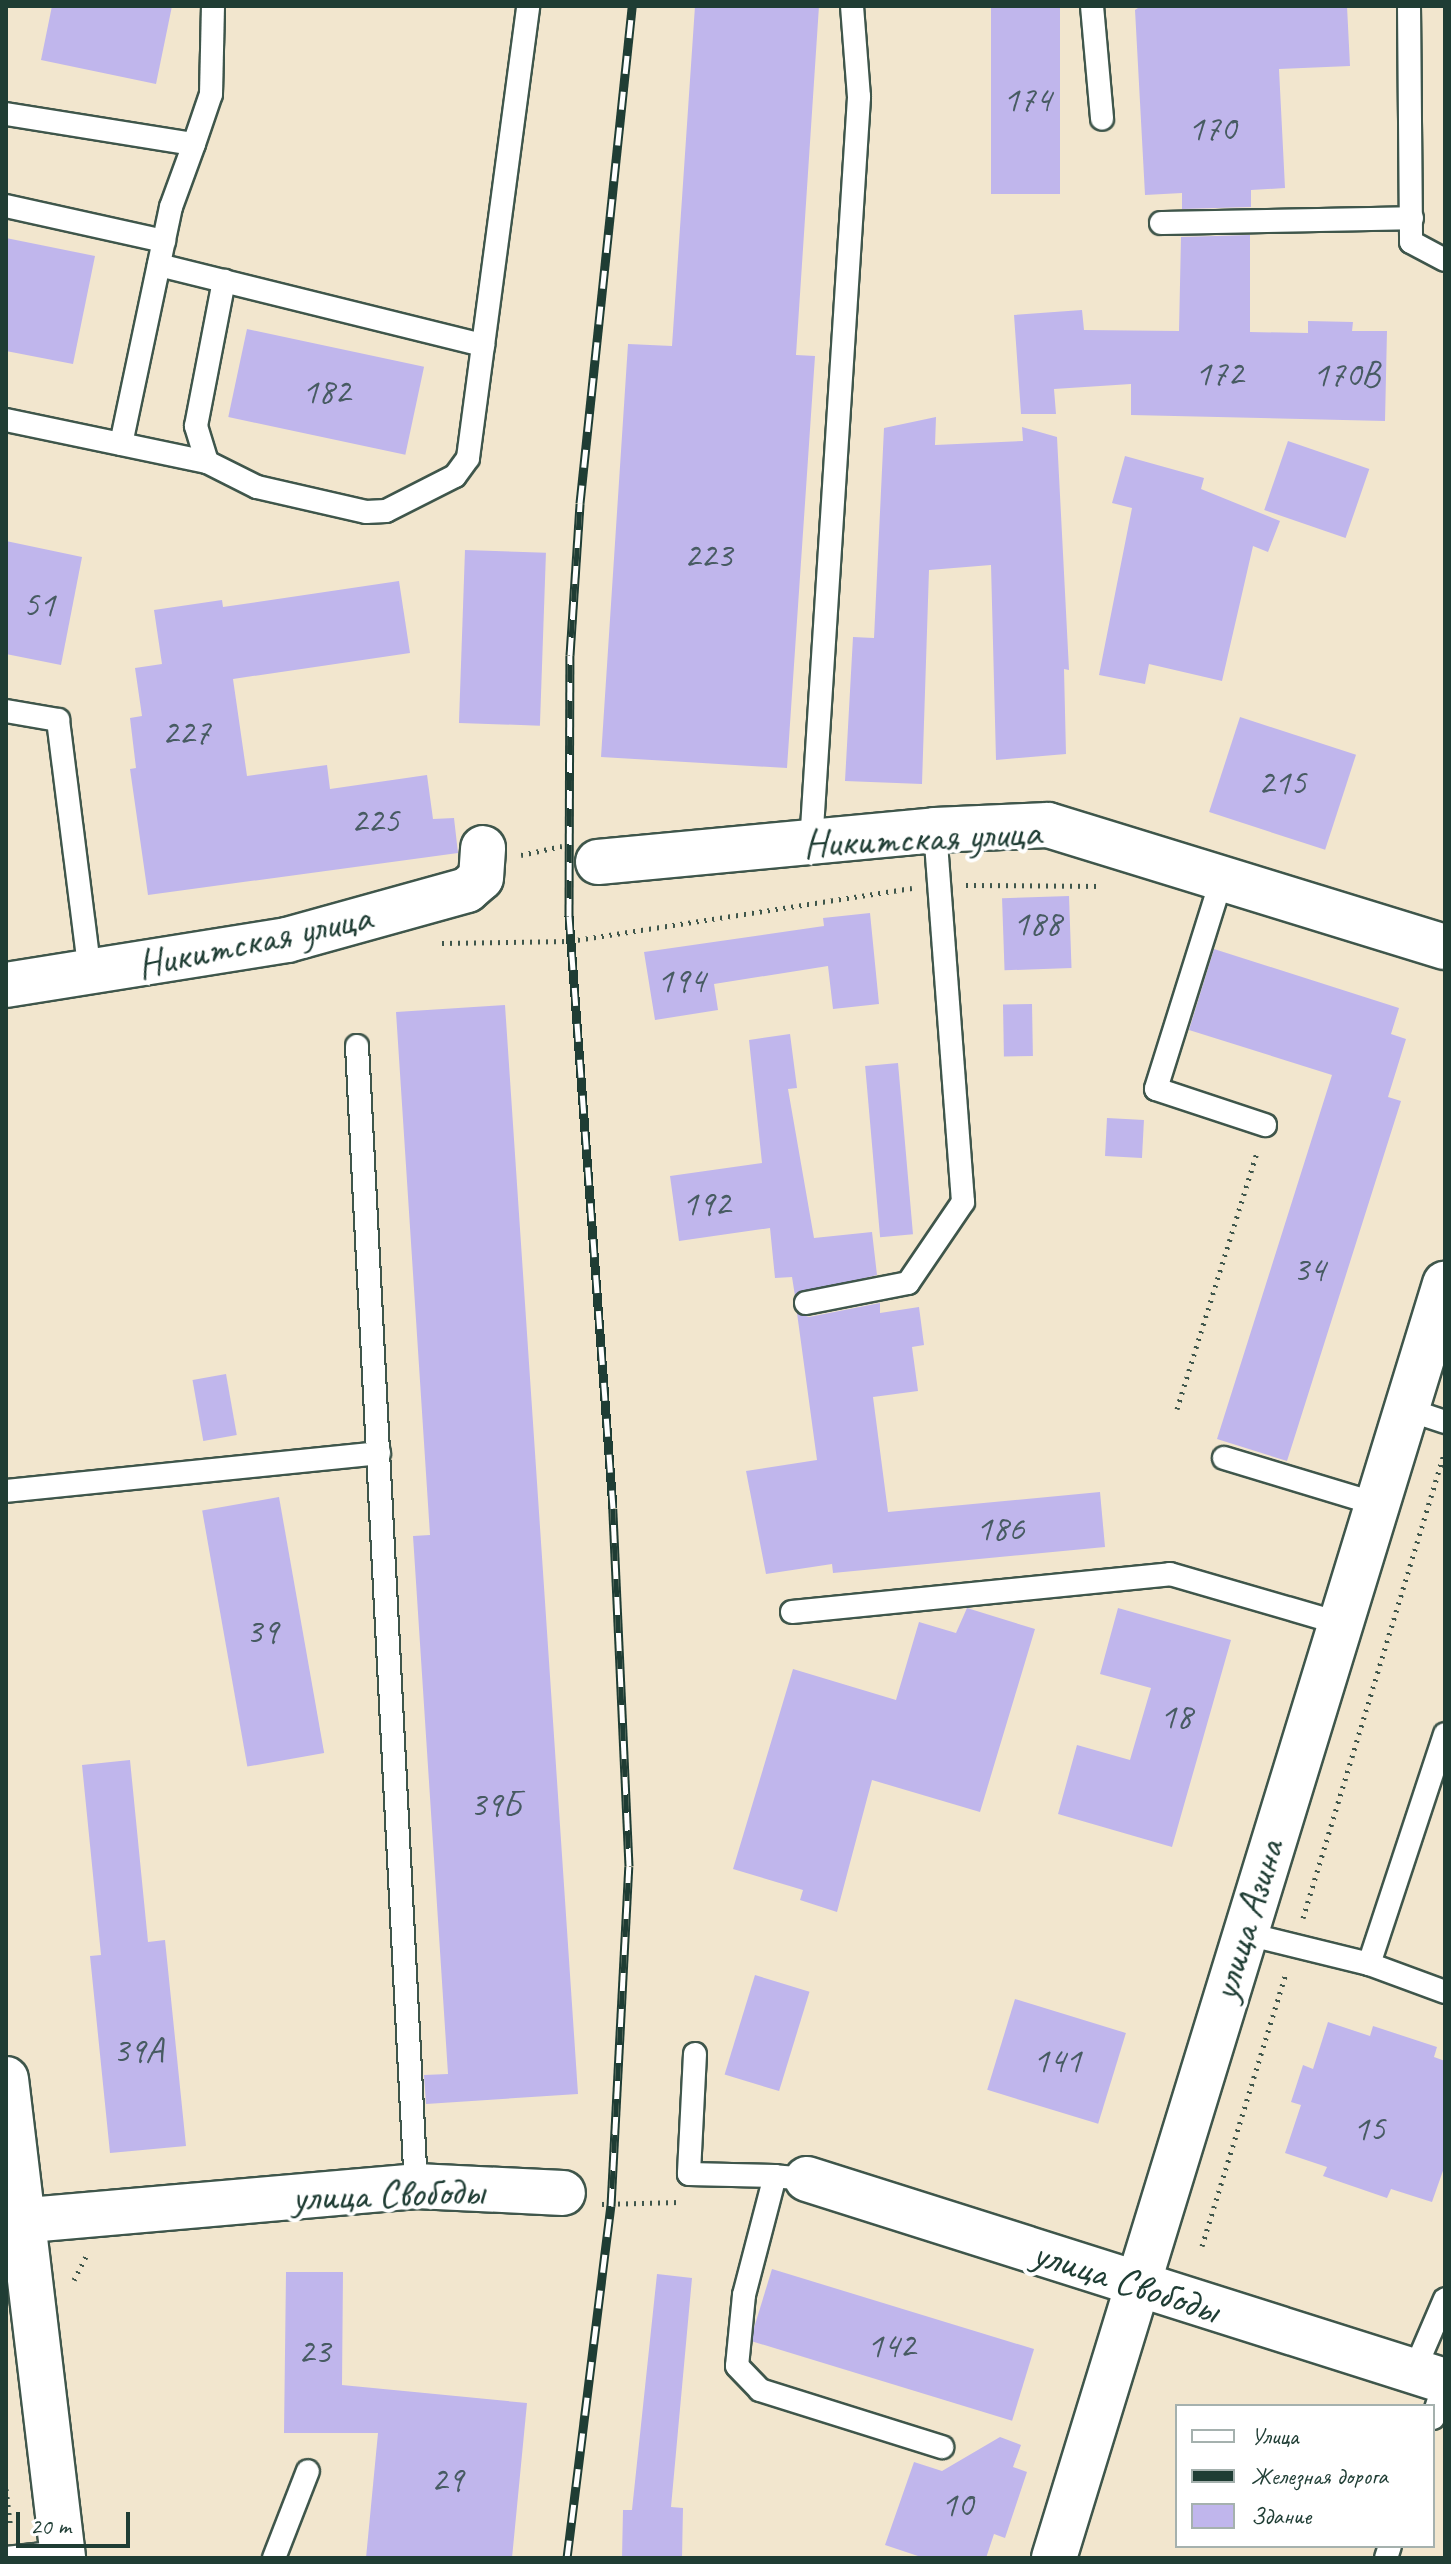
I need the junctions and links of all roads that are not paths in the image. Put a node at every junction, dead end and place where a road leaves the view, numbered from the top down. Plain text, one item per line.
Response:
1 (213, 6) edge
2 (528, 6) edge
3 (852, 6) edge
4 (1092, 6) edge
5 (1409, 6) edge
6 (6, 114) edge
7 (1102, 119) dead end
8 (194, 144) junction
9 (6, 206) edge
10 (1412, 218) junction
11 (1161, 223) dead end
12 (164, 241) junction
13 (1445, 260) edge
14 (159, 265) junction
15 (224, 281) junction
16 (483, 345) junction
17 (6, 420) edge
18 (121, 444) junction
19 (207, 462) junction
20 (6, 711) edge
21 (935, 830) junction
22 (811, 844) junction
23 (484, 856) road end
24 (598, 862) road end
25 (1222, 878) junction
26 (1445, 947) edge
27 (90, 975) junction
28 (6, 985) edge
29 (357, 1046) dead end
30 (1265, 1125) road end
31 (1445, 1284) edge
32 (806, 1303) dead end
33 (1426, 1416) edge
34 (379, 1453) junction
35 (1224, 1458) dead end
36 (6, 1491) edge
37 (1376, 1504) junction
38 (792, 1612) dead end
39 (1339, 1623) junction
40 (1445, 1734) edge
41 (1243, 1933) junction
42 (1369, 1964) junction
43 (1445, 1992) edge
44 (695, 2054) dead end
45 (6, 2079) edge
46 (791, 2177) junction
47 (416, 2186) junction
48 (563, 2193) road end
49 (14, 2221) edge
50 (1134, 2285) junction
51 (1445, 2299) edge
52 (1435, 2378) edge
53 (1434, 2404) edge
54 (942, 2447) dead end
55 (308, 2471) dead end
56 (63, 2555) edge
57 (14, 2557) edge
58 (6, 2558) edge
59 (274, 2558) edge
60 (1054, 2558) edge

1 - 8 lane
2 - 16 lane
3 - 22 lane
4 - 7 lane
5 - 10 lane
6 - 8 lane
8 - 12 lane
9 - 12 lane
10 - 11 lane
10 - 13 lane
12 - 14 lane
14 - 15 lane
14 - 18 lane
15 - 16 lane
15 - 19 lane
16 - 19 lane
17 - 18 lane
18 - 19 lane
20 - 27 lane
21 - 22 street, Никитская улица
21 - 25 street, Никитская улица
21 - 32 lane
22 - 24 street, Никитская улица
23 - 27 street, Никитская улица
25 - 26 street, Никитская улица
25 - 30 lane
27 - 28 street, Никитская улица
29 - 34 lane
31 - 33 street, улица Азина
33 - 37 street, улица Азина
34 - 36 lane
34 - 47 lane
35 - 37 lane
37 - 39 street, улица Азина
38 - 39 lane
39 - 41 street, улица Азина
40 - 42 lane
41 - 42 lane
41 - 50 street, улица Азина
42 - 43 lane
44 - 46 lane
45 - 49 street
46 - 50 street, улица Свободы
46 - 54 lane
47 - 48 street, улица Свободы
47 - 49 street, улица Свободы
49 - 56 street
50 - 52 street, улица Свободы
50 - 60 street, улица Азина
51 - 52 lane
52 - 53 lane
55 - 59 lane
56 - 57 lane
57 - 58 lane

